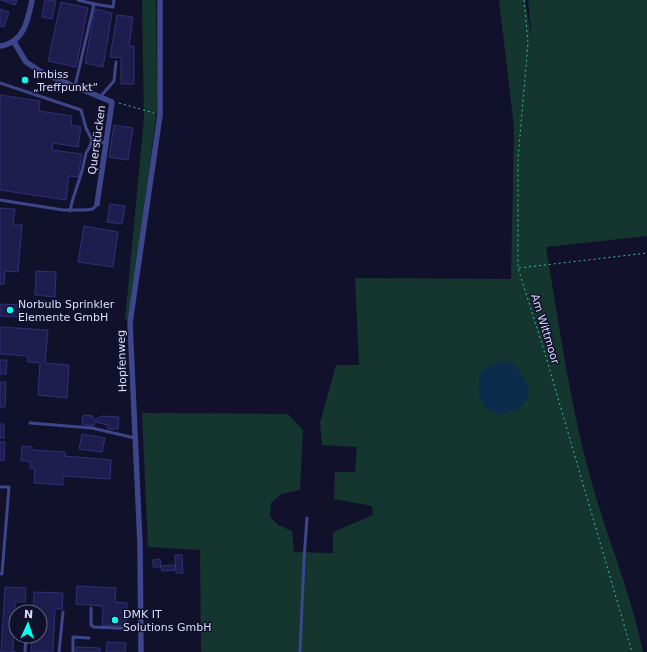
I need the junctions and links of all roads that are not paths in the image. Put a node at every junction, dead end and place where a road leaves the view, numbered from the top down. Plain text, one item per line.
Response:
1 (32, 0) edge
2 (78, 0) edge
3 (114, 0) edge
4 (160, 0) edge
5 (94, 4) junction
6 (14, 42) junction
7 (0, 46) edge
8 (116, 62) dead end
9 (0, 83) edge
10 (75, 86) junction
11 (100, 97) junction
12 (92, 140) junction
13 (106, 143) junction
14 (0, 200) edge
15 (97, 204) joint
16 (70, 211) junction
17 (30, 422) dead end
18 (135, 438) junction
19 (0, 487) edge
20 (307, 518) dead end
21 (0, 574) edge
22 (91, 608) dead end
23 (62, 612) dead end
24 (141, 629) junction
25 (89, 638) dead end
26 (59, 652) edge
27 (73, 652) edge
28 (141, 652) edge
29 (300, 652) edge

1 - 6 street
2 - 5 lane
3 - 5 lane
4 - 18 street, Hopfenweg
5 - 10 lane
6 - 7 street
6 - 10 street, Querstücken
8 - 11 lane
9 - 12 lane
10 - 11 street, Querstücken
11 - 13 street, Querstücken
12 - 13 lane
12 - 16 lane
13 - 15 street, Querstücken
14 - 16 lane
15 - 16 lane
17 - 18 lane
18 - 24 street, Hopfenweg
19 - 21 lane
20 - 29 lane
22 - 24 lane
23 - 26 lane
24 - 28 street, Hopfenweg
25 - 27 lane

